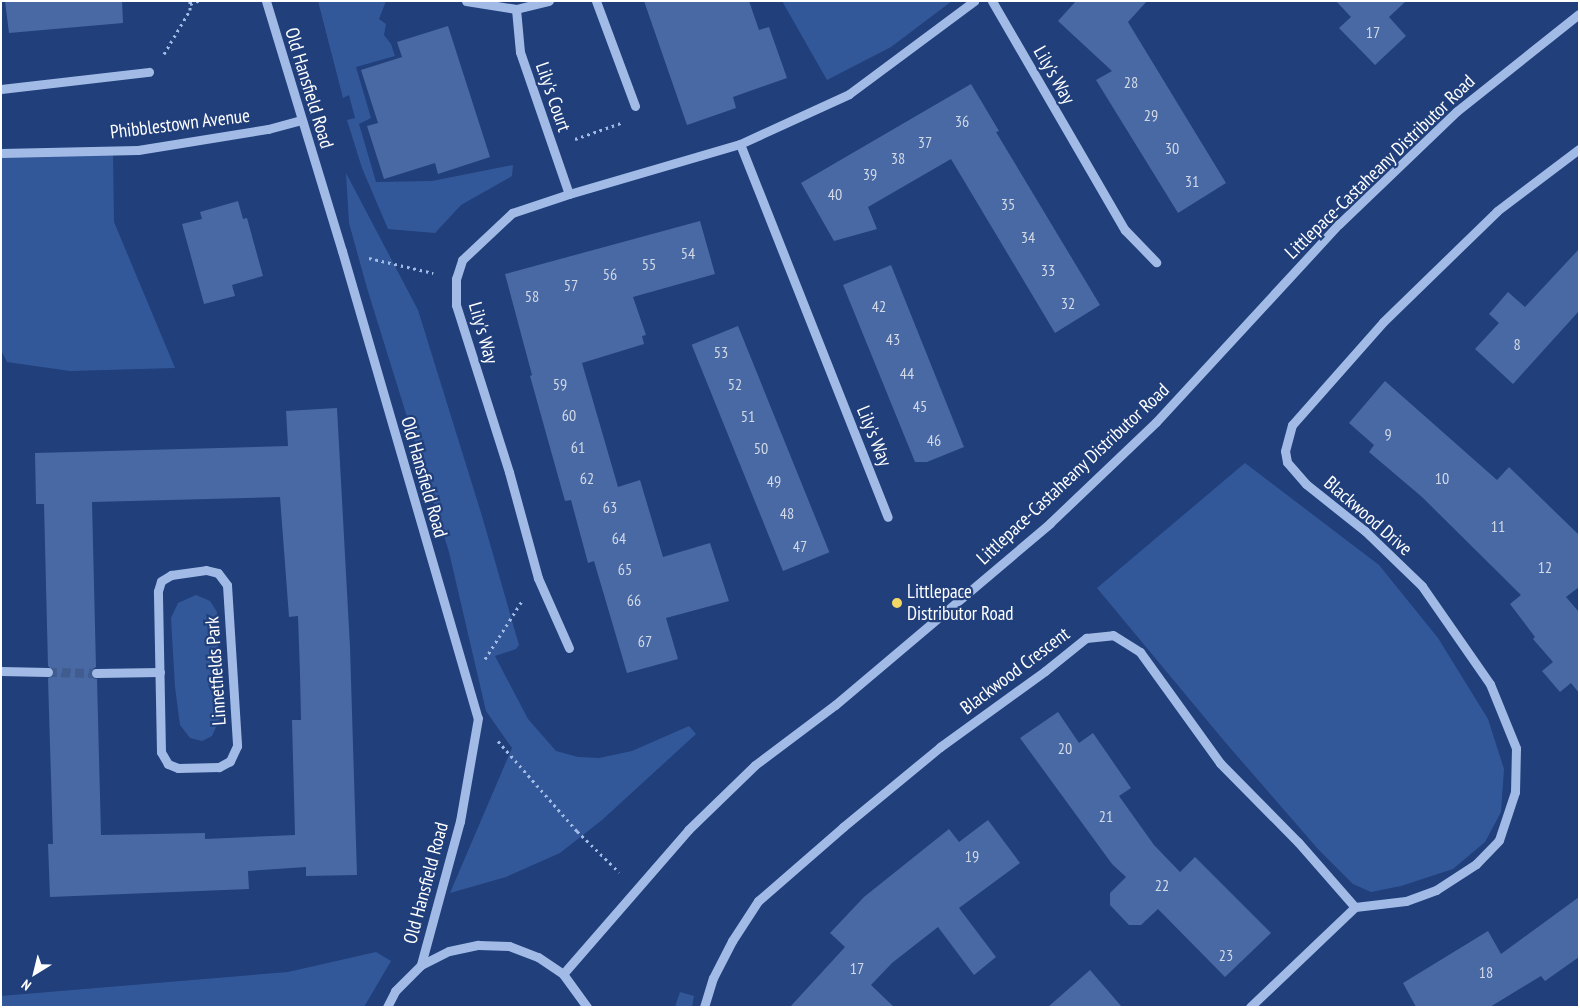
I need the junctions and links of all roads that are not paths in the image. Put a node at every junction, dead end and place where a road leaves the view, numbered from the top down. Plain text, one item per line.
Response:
1 (266, 1) edge
2 (466, 1) edge
3 (549, 1) edge
4 (596, 1) edge
5 (974, 1) edge
6 (992, 1) edge
7 (516, 9) junction
8 (1579, 14) edge
9 (150, 72) road end
10 (1, 89) edge
11 (635, 106) road end
12 (301, 120) junction
13 (740, 144) junction
14 (1579, 149) edge
15 (1, 153) edge
16 (569, 194) junction
17 (1156, 262) dead end
18 (888, 517) dead end
19 (569, 648) dead end
20 (1, 671) edge
21 (48, 672) tunnel mouth
22 (96, 672) tunnel mouth
23 (160, 672) junction
24 (1355, 907) junction
25 (421, 965) junction
26 (563, 974) junction
27 (387, 1007) edge
28 (587, 1007) edge
29 (704, 1007) edge
30 (1250, 1007) edge

1 - 12 street, Old Hansfield Road
2 - 7 street
3 - 7 street
4 - 11 street
5 - 13 street, Lily's Way
6 - 17 street, Lily's Way
7 - 16 street, Lily's Court
8 - 26 street, Littlepace-Castaheany Distributor Road
9 - 10 street
12 - 15 street, Phibblestown Avenue
12 - 25 street, Old Hansfield Road
13 - 16 street, Lily's Way
13 - 18 street, Lily's Way
14 - 24 street, Blackwood Drive
16 - 19 street, Lily's Way
20 - 21 street
22 - 23 street
23 - 23 street, Linnetfields Park
24 - 29 street, Blackwood Crescent
24 - 30 street
25 - 26 street
25 - 27 street
26 - 28 street

